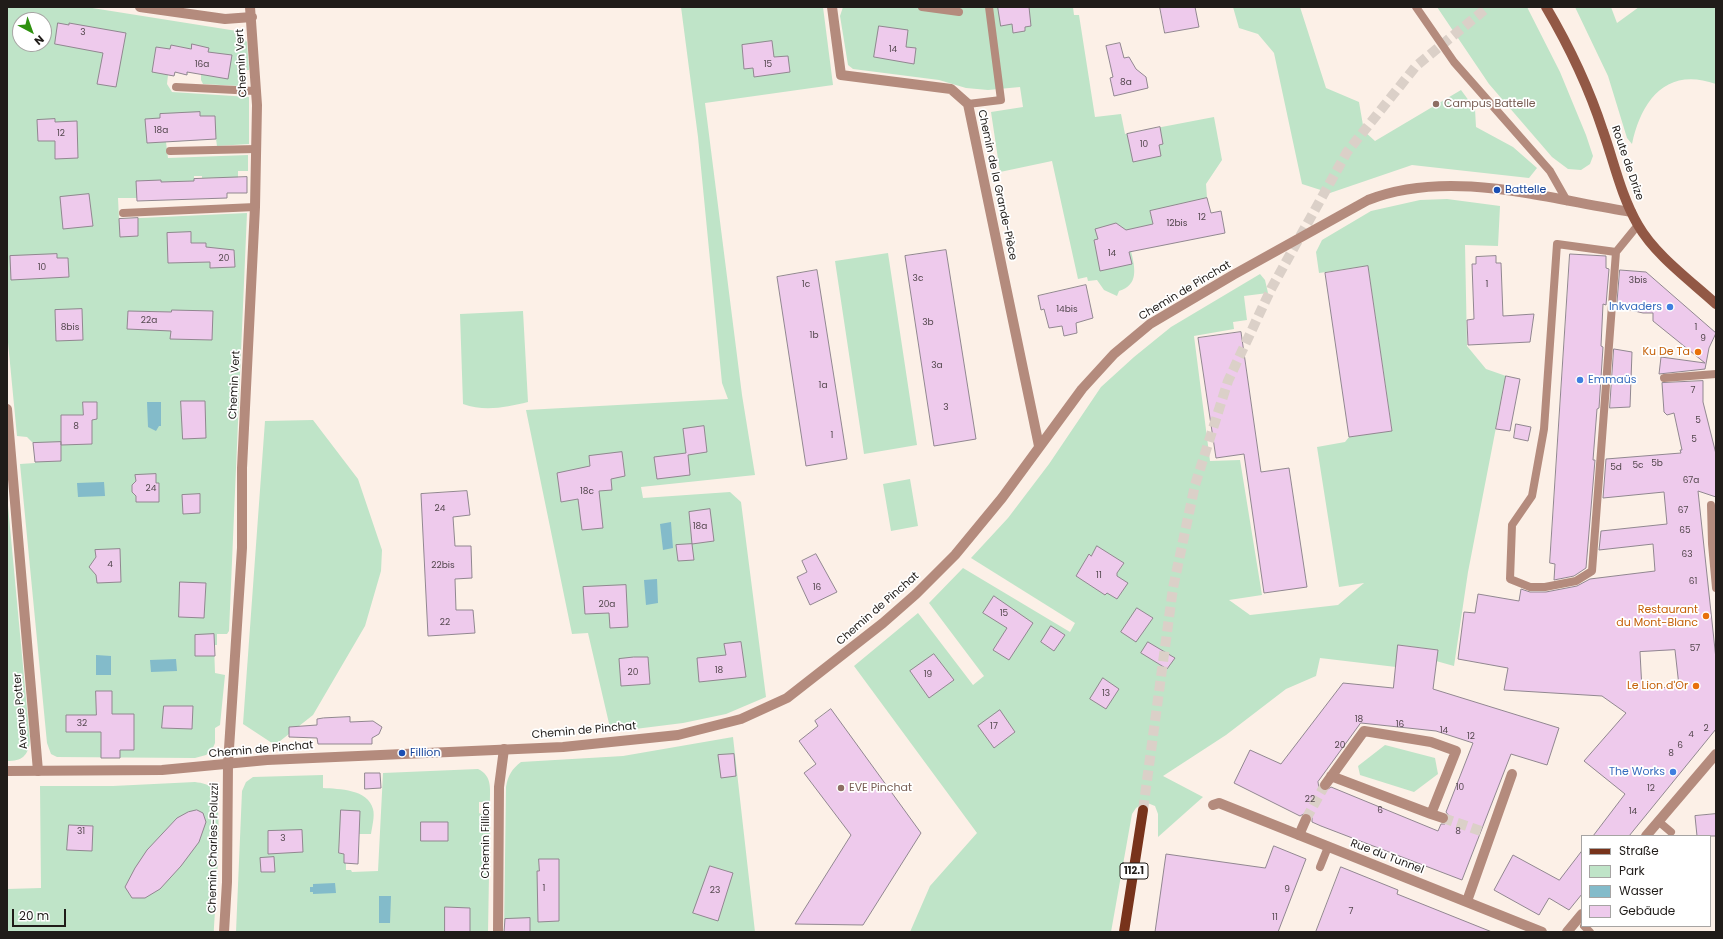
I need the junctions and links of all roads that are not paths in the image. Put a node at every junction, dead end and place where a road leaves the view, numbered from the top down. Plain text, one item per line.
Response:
1 (140, 7) edge
2 (832, 7) edge
3 (922, 7) edge
4 (989, 7) edge
5 (1416, 7) edge
6 (1546, 7) edge
7 (251, 12) edge
8 (959, 12) dead end
9 (176, 87) dead end
10 (256, 91) junction
11 (968, 104) junction
12 (256, 149) junction
13 (170, 152) dead end
14 (1566, 201) junction
15 (255, 207) junction
16 (1631, 212) junction
17 (123, 213) dead end
18 (1638, 225) junction
19 (1616, 252) junction
20 (1716, 304) edge
21 (1716, 374) edge
22 (1664, 378) dead end
23 (7, 409) edge
24 (1039, 446) junction
25 (1711, 505) dead end
26 (1714, 544) edge
27 (1716, 588) edge
28 (504, 749) junction
29 (1716, 754) edge
30 (228, 764) junction
31 (7, 771) edge
32 (38, 771) junction
33 (1512, 774) dead end
34 (1331, 776) junction
35 (1325, 785) tunnel mouth
36 (1213, 805) dead end
37 (1143, 810) tunnel mouth
38 (1431, 814) junction
39 (1443, 818) tunnel mouth
40 (1306, 819) tunnel mouth
41 (1658, 821) junction
42 (1671, 832) dead end
43 (1299, 834) junction
44 (1647, 835) edge
45 (1328, 846) junction
46 (1320, 867) dead end
47 (1467, 901) junction
48 (1581, 921) edge
49 (224, 932) edge
50 (498, 932) edge
51 (1124, 932) edge
52 (1542, 932) edge
53 (1567, 932) edge

1 - 7 street
2 - 11 street, Chemin de la Grande-Pièce
3 - 8 lane
4 - 11 lane
5 - 14 lane
6 - 16 main road, Route de Drize
7 - 10 street, Chemin Vert
9 - 10 lane
10 - 12 street, Chemin Vert
11 - 24 street, Chemin de la Grande-Pièce
12 - 13 lane
12 - 15 street, Chemin Vert
14 - 16 street, Chemin de Pinchat
14 - 24 street, Chemin de Pinchat
15 - 17 lane
15 - 30 street, Chemin Vert
16 - 18 main road, Route de Drize
18 - 19 lane
18 - 20 main road, Route de Drize
19 - 19 lane
21 - 22 lane
23 - 32 street, Avenue Potter
24 - 28 street, Chemin de Pinchat
25 - 26 lane
26 - 27 lane
28 - 30 street, Chemin de Pinchat
28 - 50 street, Chemin Fillion
29 - 41 street
30 - 32 street, Chemin de Pinchat
30 - 49 street, Chemin Charles-Poluzzi
31 - 32 street, Chemin de Pinchat
33 - 47 street
34 - 35 street
34 - 38 street
34 - 38 street
36 - 43 street, Rue du Tunnel
37 - 51 main road, 112.1
38 - 39 street
40 - 43 street
41 - 42 lane
41 - 44 street
43 - 45 street, Rue du Tunnel
45 - 46 lane
45 - 47 street, Rue du Tunnel
47 - 52 street, Rue du Tunnel
48 - 53 street

